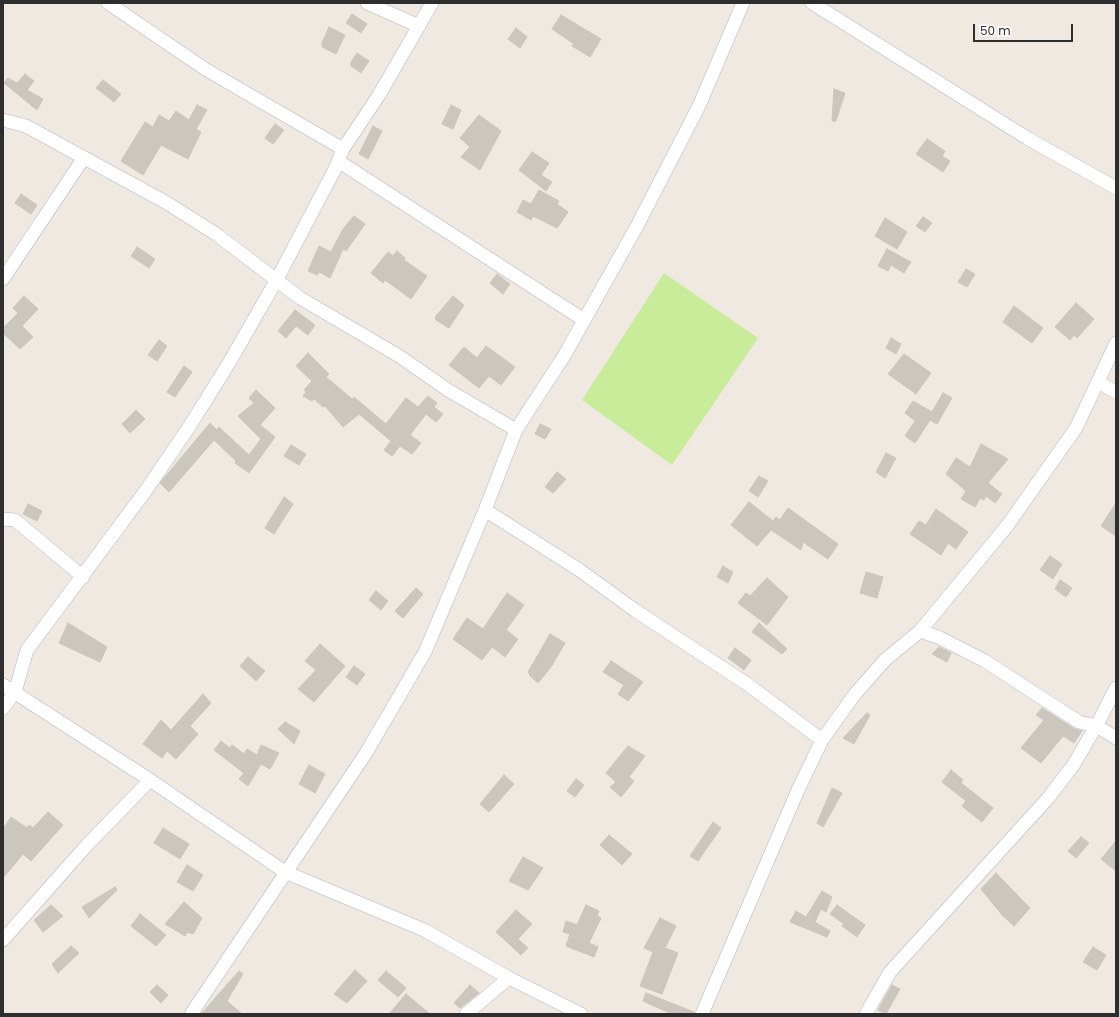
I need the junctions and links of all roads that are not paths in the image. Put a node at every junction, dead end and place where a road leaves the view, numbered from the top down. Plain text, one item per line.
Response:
1 (108, 3) edge
2 (367, 3) edge
3 (432, 3) edge
4 (743, 3) edge
5 (812, 3) edge
6 (419, 26) junction
7 (3, 120) edge
8 (341, 155) junction
9 (83, 158) junction
10 (1116, 188) edge
11 (3, 279) edge
12 (276, 281) junction
13 (584, 320) junction
14 (1116, 343) edge
15 (1098, 382) junction
16 (1116, 392) edge
17 (516, 430) junction
18 (486, 510) junction
19 (3, 518) edge
20 (83, 577) junction
21 (920, 631) junction
22 (3, 685) edge
23 (1116, 688) edge
24 (15, 692) junction
25 (3, 708) edge
26 (1097, 726) junction
27 (1116, 738) edge
28 (822, 740) junction
29 (150, 780) junction
30 (285, 872) junction
31 (3, 940) edge
32 (509, 978) junction
33 (191, 1014) edge
34 (466, 1014) edge
35 (581, 1014) edge
36 (702, 1014) edge
37 (866, 1014) edge

1 - 8 street
2 - 6 street
3 - 6 street
4 - 13 street
5 - 10 street
6 - 8 street
7 - 9 street
8 - 12 street
8 - 13 street
9 - 11 street
9 - 12 street
12 - 17 street
12 - 20 street
13 - 17 street
14 - 15 street
15 - 16 street
15 - 21 street
17 - 18 street
18 - 28 street
18 - 30 street
19 - 20 street
20 - 24 street
21 - 26 street
21 - 28 street
22 - 24 street
23 - 26 street
24 - 25 street
24 - 29 street
26 - 27 street
26 - 37 street
28 - 36 street
29 - 30 street
29 - 31 street
30 - 32 street
30 - 33 street
32 - 34 street
32 - 35 street

